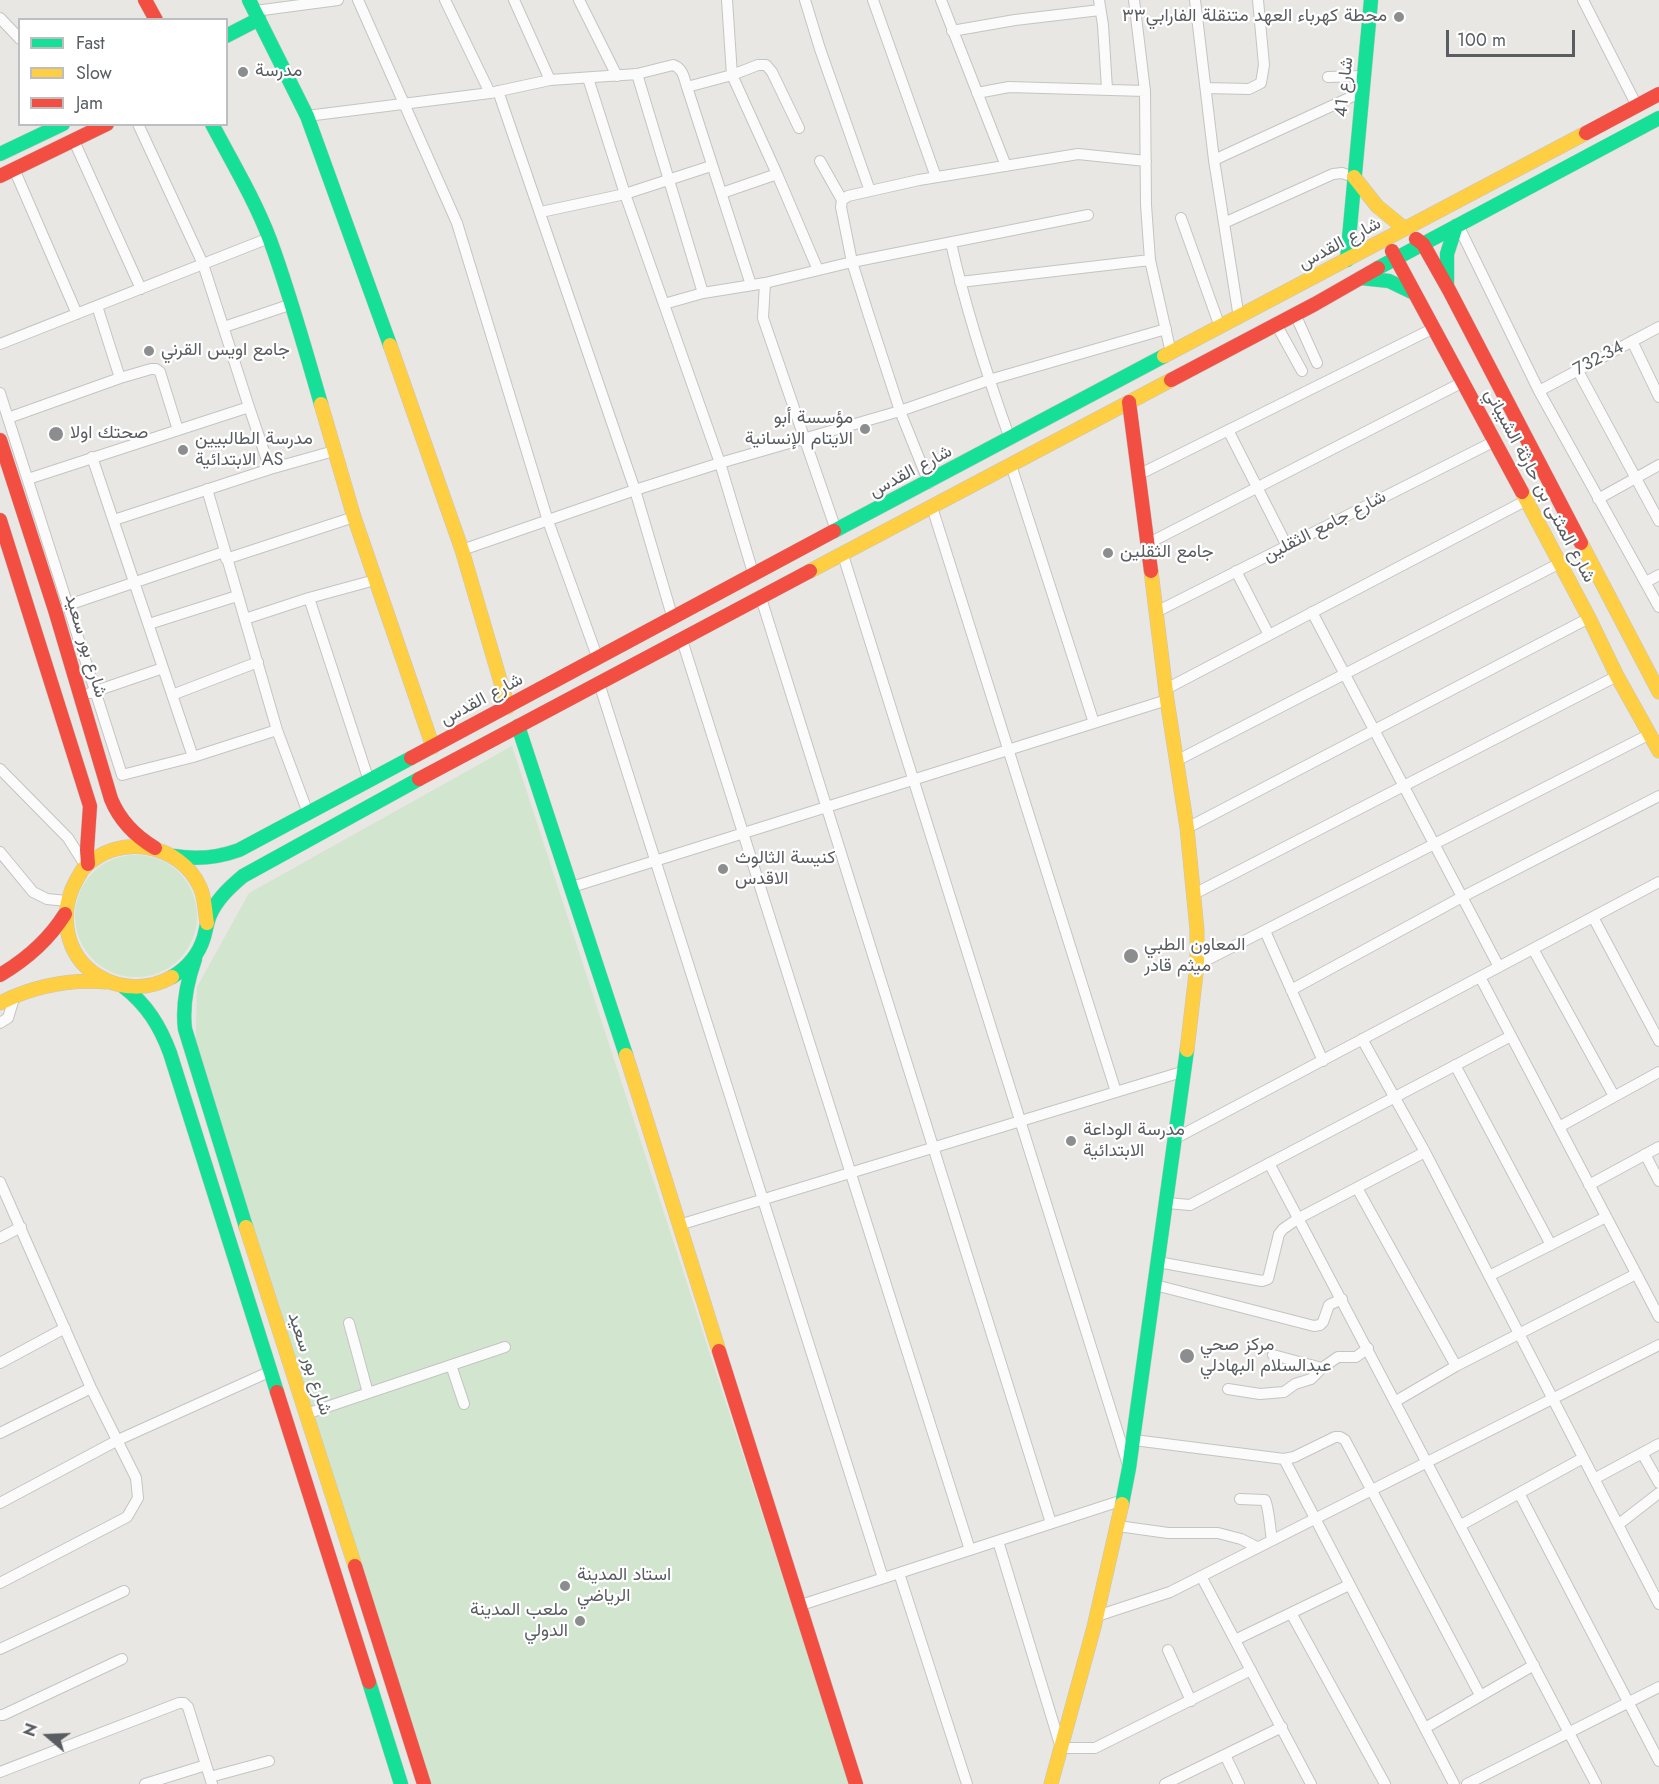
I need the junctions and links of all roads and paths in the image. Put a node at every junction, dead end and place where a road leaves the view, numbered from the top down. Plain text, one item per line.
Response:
1 (145, 0) edge
2 (338, 0) edge
3 (358, 0) edge
4 (445, 0) edge
5 (514, 0) edge
6 (579, 0) edge
7 (727, 0) edge
8 (805, 0) edge
9 (873, 0) edge
10 (941, 0) edge
11 (1134, 0) edge
12 (1195, 0) edge
13 (1258, 0) edge
14 (1583, 0) edge
15 (1368, 1) edge
16 (1100, 5) edge
17 (254, 10) edge
18 (155, 18) edge
19 (0, 20) edge
20 (228, 25) edge
21 (952, 31) junction
22 (228, 34) edge
23 (18, 37) edge
24 (637, 74) junction
25 (732, 75) junction
26 (618, 76) junction
27 (1364, 76) junction
28 (1328, 77) dead end
29 (588, 78) junction
30 (550, 80) junction
31 (687, 87) junction
32 (1206, 88) junction
33 (1107, 89) junction
34 (1145, 91) junction
35 (494, 92) junction
36 (1362, 92) junction
37 (977, 93) junction
38 (1659, 94) edge
39 (405, 105) junction
40 (1637, 106) junction
41 (307, 116) junction
42 (1659, 118) edge
43 (59, 126) edge
44 (104, 126) edge
45 (139, 126) edge
46 (213, 126) edge
47 (799, 128) dead end
48 (74, 141) junction
49 (0, 154) edge
50 (1214, 160) junction
51 (820, 161) dead end
52 (1146, 161) junction
53 (711, 166) junction
54 (1006, 166) junction
55 (777, 174) junction
56 (5, 175) edge
57 (936, 177) junction
58 (1354, 177) junction
59 (669, 179) junction
60 (870, 191) junction
61 (722, 193) junction
62 (625, 194) junction
63 (842, 200) junction
64 (541, 213) junction
65 (1088, 215) dead end
66 (1180, 218) dead end
67 (1224, 223) junction
68 (1457, 226) junction
69 (1405, 229) junction
70 (269, 237) junction
71 (1386, 239) junction
72 (951, 243) junction
73 (1423, 244) junction
74 (1396, 259) junction
75 (1150, 260) junction
76 (1347, 260) junction
77 (852, 262) junction
78 (203, 264) junction
79 (818, 270) junction
80 (1360, 278) junction
81 (960, 282) junction
82 (765, 283) junction
83 (750, 285) junction
84 (141, 289) junction
85 (1449, 290) junction
86 (703, 293) junction
87 (1414, 293) junction
88 (292, 304) junction
89 (664, 304) junction
90 (97, 306) junction
91 (77, 314) junction
92 (1295, 314) junction
93 (1239, 318) junction
94 (1276, 324) junction
95 (224, 327) junction
96 (1220, 327) junction
97 (1659, 327) edge
98 (1434, 328) junction
99 (1166, 329) junction
100 (1632, 342) junction
101 (0, 344) edge
102 (1171, 353) junction
103 (1317, 363) dead end
104 (1302, 371) dead end
105 (1578, 371) junction
106 (120, 378) junction
107 (989, 380) junction
108 (1463, 382) junction
109 (1539, 391) junction
110 (0, 393) edge
111 (1659, 397) edge
112 (1129, 402) junction
113 (249, 406) junction
114 (900, 411) junction
115 (8, 418) junction
116 (178, 430) junction
117 (1228, 430) junction
118 (805, 439) junction
119 (0, 440) edge
120 (1010, 440) junction
121 (1495, 441) junction
122 (334, 451) junction
123 (92, 457) junction
124 (720, 463) junction
125 (1011, 465) junction
126 (1659, 465) edge
127 (270, 469) junction
128 (1138, 475) junction
129 (1636, 478) junction
130 (28, 479) junction
131 (929, 483) junction
132 (1257, 487) junction
133 (207, 489) junction
134 (635, 490) junction
135 (1598, 499) junction
136 (1527, 500) junction
137 (932, 507) junction
138 (880, 508) junction
139 (354, 517) junction
140 (0, 520) edge
141 (114, 520) junction
142 (548, 521) junction
143 (1659, 521) edge
144 (891, 528) junction
145 (836, 530) junction
146 (1147, 544) junction
147 (1287, 546) junction
148 (462, 550) junction
149 (225, 555) junction
150 (843, 555) junction
151 (1560, 563) junction
152 (1236, 571) junction
153 (1659, 575) edge
154 (754, 576) junction
155 (375, 580) junction
156 (1646, 582) junction
157 (135, 583) junction
158 (237, 596) junction
159 (309, 598) junction
160 (762, 598) junction
161 (68, 605) junction
162 (1659, 607) edge
163 (1155, 612) junction
164 (1312, 612) junction
165 (1589, 618) junction
166 (245, 619) junction
167 (673, 619) junction
168 (149, 624) junction
169 (649, 632) junction
170 (1269, 635) junction
171 (682, 640) junction
172 (628, 642) junction
173 (648, 657) junction
174 (598, 659) junction
175 (258, 662) junction
176 (163, 668) junction
177 (1345, 675) junction
178 (1617, 676) junction
179 (599, 683) junction
180 (96, 691) junction
181 (1659, 692) edge
182 (1166, 694) junction
183 (172, 695) junction
184 (81, 696) junction
185 (57, 703) junction
186 (508, 706) junction
187 (1094, 723) junction
188 (518, 726) junction
189 (1374, 729) junction
190 (278, 730) junction
191 (1656, 744) edge
192 (434, 747) junction
193 (1008, 750) junction
194 (193, 757) junction
195 (1176, 761) junction
196 (0, 769) edge
197 (913, 780) junction
198 (369, 781) junction
199 (1403, 786) junction
200 (1659, 796) edge
201 (827, 807) junction
202 (308, 813) junction
203 (1187, 828) junction
204 (743, 833) junction
205 (1434, 844) junction
206 (155, 848) junction
207 (0, 852) edge
208 (173, 855) junction
209 (656, 861) junction
210 (87, 865) junction
211 (1659, 882) edge
212 (572, 887) junction
213 (1194, 894) junction
214 (1462, 897) junction
215 (66, 907) junction
216 (1593, 917) junction
217 (207, 923) junction
218 (1265, 931) junction
219 (1533, 949) junction
220 (197, 952) junction
221 (1197, 966) junction
222 (1499, 967) junction
223 (1, 972) edge
224 (1480, 977) junction
225 (110, 983) junction
226 (124, 987) junction
227 (1292, 990) junction
228 (15, 995) junction
229 (0, 1003) edge
230 (0, 1023) edge
231 (1511, 1036) junction
232 (1362, 1039) junction
233 (1659, 1041) edge
234 (1323, 1061) junction
235 (1455, 1065) junction
236 (1185, 1071) junction
237 (1659, 1072) edge
238 (1116, 1092) junction
239 (1614, 1096) junction
240 (1395, 1097) junction
241 (1020, 1121) junction
242 (1558, 1127) junction
243 (1176, 1138) junction
244 (1659, 1147) edge
245 (933, 1148) junction
246 (1425, 1152) junction
247 (1645, 1154) junction
248 (1269, 1163) junction
249 (850, 1173) junction
250 (1659, 1181) edge
251 (0, 1182) edge
252 (1589, 1185) junction
253 (1357, 1188) junction
254 (763, 1199) junction
255 (1167, 1203) junction
256 (1606, 1217) junction
257 (1299, 1218) junction
258 (679, 1225) junction
259 (21, 1227) junction
260 (0, 1238) edge
261 (1551, 1245) junction
262 (1158, 1262) junction
263 (1636, 1274) junction
264 (1489, 1276) junction
265 (1155, 1285) junction
266 (1342, 1299) junction
267 (273, 1311) junction
268 (253, 1317) junction
269 (1659, 1317) edge
270 (349, 1323) dead end
271 (65, 1329) junction
272 (1518, 1334) junction
273 (1659, 1345) edge
274 (505, 1347) dead end
275 (1368, 1348) junction
276 (1273, 1355) dead end
277 (0, 1363) edge
278 (451, 1365) junction
279 (1456, 1366) junction
280 (1322, 1368) junction
281 (271, 1371) junction
282 (91, 1388) junction
283 (1228, 1389) dead end
284 (368, 1393) junction
285 (1551, 1398) junction
286 (1396, 1401) junction
287 (464, 1404) dead end
288 (306, 1414) junction
289 (0, 1433) edge
290 (118, 1440) junction
291 (1134, 1440) junction
292 (1659, 1444) edge
293 (1642, 1453) junction
294 (1583, 1458) junction
295 (1284, 1459) junction
296 (1427, 1461) junction
297 (1129, 1468) junction
298 (1594, 1479) junction
299 (1659, 1483) edge
300 (1371, 1490) junction
301 (1519, 1493) junction
302 (1659, 1493) edge
303 (1240, 1499) dead end
304 (1124, 1500) junction
305 (0, 1503) edge
306 (1315, 1519) junction
307 (1051, 1523) junction
308 (1619, 1524) junction
309 (1461, 1525) junction
310 (1118, 1526) junction
311 (1272, 1540) junction
312 (998, 1541) junction
313 (1257, 1547) junction
314 (970, 1550) junction
315 (899, 1573) junction
316 (1200, 1576) junction
317 (883, 1578) junction
318 (0, 1583) edge
319 (1349, 1586) junction
320 (124, 1591) dead end
321 (1659, 1604) edge
322 (798, 1606) junction
323 (1291, 1613) junction
324 (1097, 1616) junction
325 (1235, 1640) junction
326 (0, 1649) edge
327 (1168, 1650) dead end
328 (122, 1659) dead end
329 (1534, 1665) junction
330 (1251, 1670) junction
331 (1659, 1687) edge
332 (1480, 1695) junction
333 (1191, 1701) junction
334 (1628, 1702) junction
335 (0, 1715) edge
336 (1282, 1727) junction
337 (1425, 1728) junction
338 (1569, 1732) junction
339 (1061, 1748) junction
340 (1225, 1755) junction
341 (270, 1761) dead end
342 (1659, 1761) edge
343 (207, 1765) junction
344 (0, 1772) edge
345 (211, 1781) edge
346 (145, 1784) edge
347 (401, 1784) edge
348 (424, 1784) edge
349 (856, 1784) edge
350 (967, 1784) edge
351 (1051, 1784) edge
352 (1165, 1784) edge
353 (1239, 1784) edge
354 (1311, 1784) edge
355 (1385, 1784) edge
356 (1454, 1784) edge
357 (1467, 1784) edge
358 (1596, 1784) edge

1 - 18 main road
2 - 17 street
3 - 39 street
4 - 35 street
5 - 30 street
6 - 26 street
7 - 25 street
8 - 60 street
9 - 57 street
10 - 21 street
11 - 34 street
12 - 32 street
13 - 32 street
14 - 40 street
15 - 27 main road, شارع 41
16 - 21 street
16 - 33 street
17 - 20 main road
17 - 22 main road
17 - 41 main road
19 - 23 street
21 - 37 street
24 - 26 street
24 - 31 street
24 - 59 street
25 - 31 street
25 - 47 street
25 - 55 street
26 - 29 street
27 - 28 street
27 - 36 main road, شارع 41
29 - 30 street
29 - 62 street
30 - 35 street
31 - 53 street
32 - 50 street
33 - 34 street
33 - 37 street
34 - 52 street
35 - 39 street
35 - 64 street
36 - 50 street
36 - 58 main road, شارع 41
37 - 54 street
38 - 40 main road, شارع القدس
39 - 41 street
39 - 142 street
40 - 69 main road, شارع القدس
41 - 148 main road
42 - 68 main road
43 - 49 main road
44 - 48 main road
45 - 78 street
46 - 70 main road
48 - 56 main road
48 - 84 street
50 - 67 street
51 - 63 street
52 - 54 street
52 - 75 street
53 - 59 street
53 - 61 street
54 - 57 street
55 - 61 street
55 - 79 street
56 - 91 street
57 - 60 street
58 - 67 street
58 - 69 main road
58 - 76 main road, شارع 41
59 - 62 street
59 - 86 street
60 - 63 street
61 - 83 street
62 - 64 street
62 - 89 street
63 - 77 street
64 - 134 street
65 - 72 street
66 - 96 street
67 - 93 street
68 - 73 main road
68 - 85 main road
68 - 109 street
69 - 71 main road, شارع القدس
69 - 73 main road, شارع المثنى بن حارثة الشيباني
70 - 78 street
70 - 88 main road
71 - 74 main road, شارع المثنى بن حارثة الشيباني
71 - 76 main road, شارع القدس
72 - 77 street
72 - 81 street
73 - 74 main road
73 - 85 main road, شارع المثنى بن حارثة الشيباني
74 - 80 main road
74 - 87 main road, شارع المثنى بن حارثة الشيباني
75 - 81 street
75 - 99 street
76 - 93 main road, شارع القدس
77 - 79 street
77 - 114 street
78 - 84 street
78 - 95 street
79 - 82 street
80 - 87 main road
80 - 92 main road
81 - 107 street
82 - 83 street
82 - 118 street
83 - 86 street
84 - 90 street
85 - 181 main road, شارع المثنى بن حارثة الشيباني
86 - 89 street
87 - 98 main road, شارع المثنى بن حارثة الشيباني
88 - 95 street
88 - 122 main road
89 - 124 street
90 - 91 street
90 - 106 street
91 - 101 street
92 - 94 main road
92 - 103 street
93 - 96 main road, شارع القدس
94 - 104 street
94 - 112 main road
95 - 113 street
96 - 102 main road, شارع القدس
97 - 100 street, 732-34
98 - 108 main road, شارع المثنى بن حارثة الشيباني
98 - 117 street
99 - 102 street
99 - 107 street
100 - 105 street, 732-34
100 - 111 street
102 - 120 main road, شارع القدس
105 - 109 street, 732-34
105 - 129 street
106 - 115 street
106 - 116 street
107 - 114 street
107 - 120 street
108 - 121 main road, شارع المثنى بن حارثة الشيباني
108 - 132 street
109 - 135 street
110 - 115 street
112 - 125 main road
112 - 128 main road
113 - 116 street
113 - 127 street
114 - 118 street
114 - 131 street
115 - 130 street
116 - 123 street
117 - 128 street
117 - 132 street
118 - 124 street
118 - 145 street
119 - 184 main road, شارع بور سعيد
120 - 131 main road, شارع القدس
121 - 136 main road, شارع المثنى بن حارثة الشيباني
121 - 147 street, شارع جامع الثقلين
122 - 127 street
122 - 139 main road
123 - 130 street
123 - 141 street
124 - 134 street
124 - 154 street
125 - 137 main road
125 - 187 street
126 - 129 street
127 - 133 street
128 - 146 main road
129 - 135 street
129 - 143 street
130 - 161 street
131 - 138 main road, شارع القدس
132 - 146 street
132 - 147 street
133 - 141 street
133 - 149 street
134 - 142 street
134 - 167 street
135 - 156 street
136 - 151 main road, شارع المثنى بن حارثة الشيباني
136 - 164 street
137 - 144 main road
137 - 193 street
138 - 144 main road
138 - 145 main road, شارع القدس
139 - 149 street
139 - 155 main road
140 - 185 main road
141 - 157 street
142 - 148 street
142 - 174 street
144 - 150 main road
145 - 154 main road, شارع القدس
146 - 163 main road
147 - 152 street, شارع جامع الثقلين
148 - 186 main road
149 - 157 street
149 - 158 street
150 - 160 main road
150 - 197 street
151 - 165 main road, شارع المثنى بن حارثة الشيباني
151 - 177 street
152 - 163 street, شارع جامع الثقلين
152 - 170 street
153 - 156 street
154 - 167 main road, شارع القدس
155 - 159 street
155 - 192 main road
156 - 162 street
157 - 161 street
157 - 168 street
158 - 166 street
158 - 168 street
159 - 166 street
159 - 198 street
160 - 171 main road
160 - 201 street
161 - 180 street
163 - 182 main road
164 - 170 street
164 - 177 street
165 - 178 main road, شارع المثنى بن حارثة الشيباني
165 - 189 street
166 - 175 street
167 - 169 main road, شارع القدس
168 - 176 street
169 - 172 main road, شارع القدس
169 - 173 main road
170 - 182 street
171 - 173 main road
171 - 204 street
172 - 173 main road
172 - 174 main road, شارع القدس
173 - 179 main road
174 - 186 main road, شارع القدس
175 - 183 street
175 - 190 street
176 - 180 street
176 - 183 street
177 - 189 street
177 - 195 street
178 - 191 main road, شارع المثنى بن حارثة الشيباني
178 - 199 street
179 - 188 main road
179 - 209 street
180 - 184 street
180 - 194 street
182 - 187 street
182 - 195 main road
183 - 194 street
184 - 185 main road
184 - 206 main road, شارع بور سعيد
185 - 210 main road
186 - 192 main road, شارع القدس
187 - 193 street
188 - 212 main road
188 - 217 main road
189 - 199 street
189 - 203 street
190 - 194 street
190 - 202 street
191 - 205 street
192 - 198 main road, شارع القدس
193 - 197 street
193 - 238 street
195 - 203 main road
196 - 210 street
197 - 201 street
197 - 241 street
198 - 202 main road, شارع القدس
199 - 205 street
199 - 213 street
200 - 214 street
201 - 204 street
201 - 245 street
202 - 208 main road, شارع القدس
203 - 213 main road
204 - 209 street
204 - 249 street
205 - 214 street
205 - 218 street
206 - 208 main road
206 - 210 main road
207 - 215 street
208 - 217 main road
209 - 212 street
209 - 254 street
210 - 215 main road
211 - 216 street
212 - 258 main road
213 - 221 main road
214 - 222 street
214 - 227 street
215 - 223 main road
215 - 225 main road
216 - 219 street
216 - 233 street
217 - 220 main road
218 - 221 street
218 - 227 street
219 - 222 street
219 - 239 street
220 - 226 main road
220 - 267 main road, شارع بور سعيد
221 - 236 main road
222 - 224 street
224 - 231 street
224 - 232 street
225 - 226 main road
225 - 228 main road
226 - 268 main road
227 - 234 street
228 - 229 main road
228 - 230 street
231 - 235 street
231 - 242 street
232 - 234 street
232 - 240 street
234 - 243 street
235 - 240 street
235 - 261 street
236 - 238 street
236 - 243 main road
237 - 239 street
238 - 241 street
239 - 242 street
240 - 246 street
240 - 248 street
241 - 245 street
241 - 297 street
242 - 252 street
243 - 255 main road
244 - 247 street
245 - 249 street
245 - 307 street
246 - 253 street
246 - 264 street
247 - 250 street
247 - 252 street
248 - 255 street
248 - 257 street
249 - 254 street
249 - 314 street
251 - 259 street
252 - 256 street
253 - 257 street
253 - 279 street
254 - 258 street
254 - 317 street
255 - 262 main road
256 - 261 street
256 - 263 street
257 - 262 street
257 - 266 street
258 - 322 main road
259 - 260 street
259 - 271 street
261 - 264 street
262 - 265 main road
263 - 269 street
263 - 272 street
264 - 272 street
265 - 266 street
265 - 291 main road
266 - 275 street
267 - 268 main road
267 - 288 main road, شارع بور سعيد
268 - 281 main road
270 - 284 street
271 - 277 street
271 - 282 street
272 - 279 street
272 - 285 street
273 - 285 street
274 - 278 street
275 - 280 street
275 - 286 street
276 - 280 street
278 - 284 street
278 - 287 street
279 - 286 street
280 - 283 street
281 - 290 street
281 - 347 main road
282 - 289 street
282 - 290 street
284 - 288 street
285 - 294 street
285 - 296 street
286 - 296 street
288 - 348 main road, شارع بور سعيد
290 - 305 street
290 - 318 street
291 - 295 street
291 - 297 main road
292 - 293 street
293 - 298 street
293 - 299 street
294 - 298 street
294 - 301 street
295 - 300 street
295 - 306 street
296 - 300 street
296 - 309 street
297 - 304 main road
298 - 308 street
300 - 306 street
300 - 332 street
301 - 309 street
301 - 334 street
302 - 308 street
303 - 311 street
304 - 307 street
304 - 310 main road
306 - 311 street
306 - 319 street
307 - 312 street
308 - 321 street
309 - 329 street
310 - 313 street
310 - 324 main road
311 - 313 street
312 - 314 street
312 - 339 street
313 - 316 street
314 - 315 street
315 - 317 street
315 - 350 street
316 - 324 street
316 - 325 street
317 - 322 street
319 - 323 street
319 - 337 street
320 - 326 street
322 - 349 main road
323 - 325 street
323 - 355 street
324 - 339 main road
325 - 330 street
327 - 333 street
328 - 335 street
329 - 332 street
329 - 338 street
330 - 333 street
330 - 336 street
331 - 334 street
332 - 337 street
333 - 339 street
334 - 338 street
334 - 342 street
336 - 340 street
336 - 354 street
337 - 356 street
338 - 357 street
338 - 358 street
339 - 351 main road
340 - 352 street
340 - 353 street
341 - 345 street
343 - 344 street
343 - 345 street
343 - 346 street

